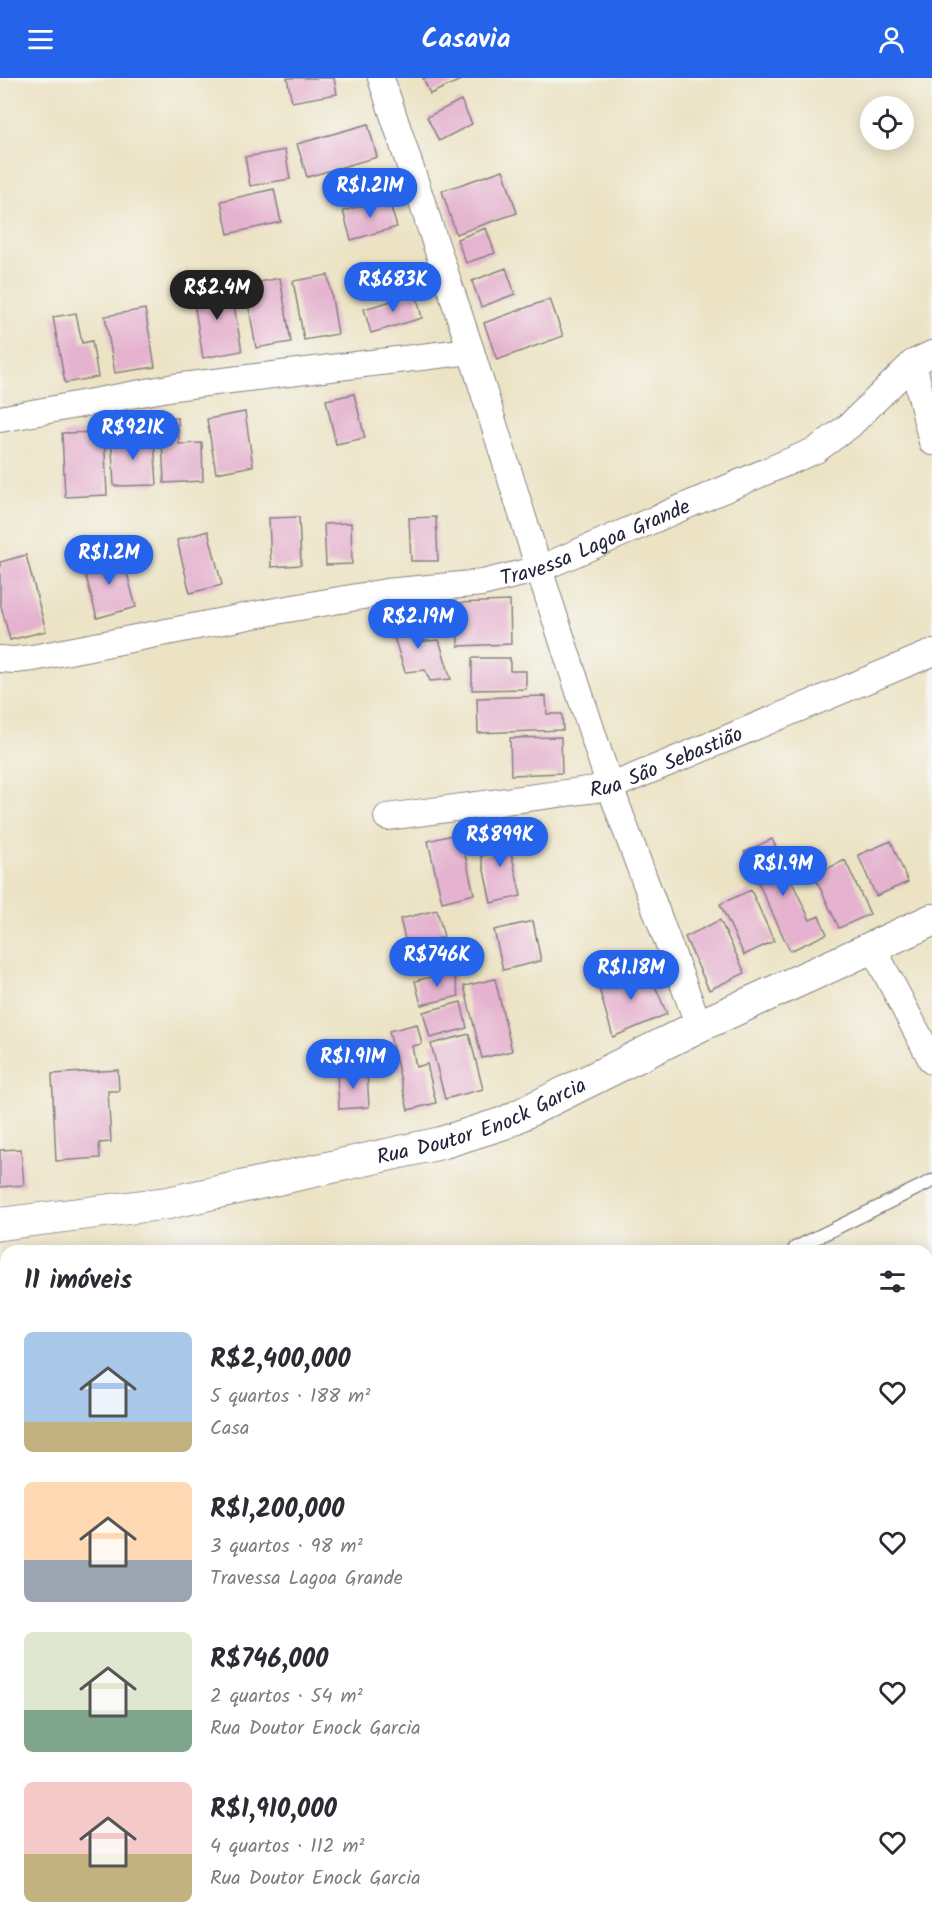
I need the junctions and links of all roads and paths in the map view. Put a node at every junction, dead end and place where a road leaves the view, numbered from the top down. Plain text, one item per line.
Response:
1 (381, 78) edge
2 (471, 351) junction
3 (922, 359) edge
4 (0, 419) edge
5 (932, 442) edge
6 (539, 569) junction
7 (932, 653) edge
8 (0, 659) edge
9 (610, 787) junction
10 (387, 817) dead end
11 (932, 920) edge
12 (873, 948) junction
13 (699, 1026) junction
14 (932, 1061) edge
15 (932, 1181) edge
16 (0, 1224) edge
17 (801, 1245) edge

1 - 2 street
2 - 4 street
2 - 6 street
3 - 5 street
3 - 6 street, Travessa Lagoa Grande
6 - 8 street, Travessa Lagoa Grande
6 - 9 street
7 - 9 street, Rua São Sebastião
9 - 10 street, Rua São Sebastião
9 - 13 street
11 - 12 street, Rua Doutor Enock Garcia
12 - 13 street, Rua Doutor Enock Garcia
12 - 14 street
13 - 16 street, Rua Doutor Enock Garcia
15 - 17 lane

